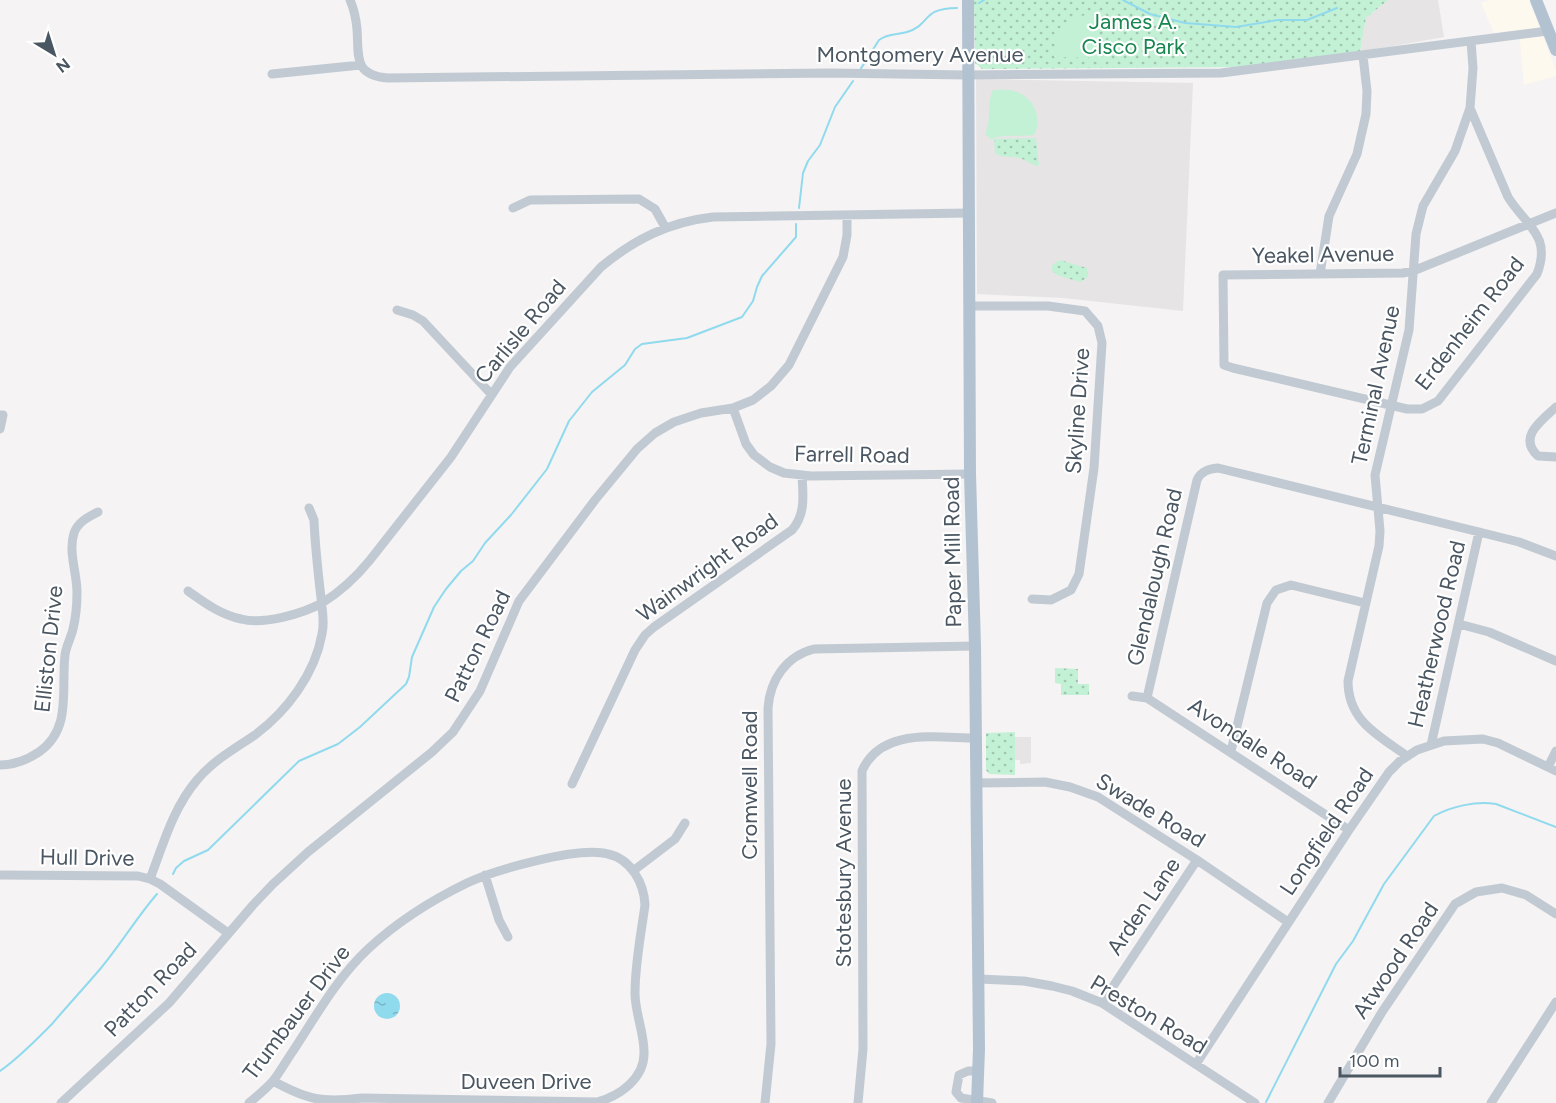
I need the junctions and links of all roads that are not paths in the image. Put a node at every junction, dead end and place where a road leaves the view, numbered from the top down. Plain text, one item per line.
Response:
1 (350, 0) edge
2 (968, 0) edge
3 (1536, 0) edge
4 (1548, 32) junction
5 (1471, 41) junction
6 (1556, 50) edge
7 (1363, 56) junction
8 (361, 65) junction
9 (272, 74) dead end
10 (968, 75) junction
11 (1470, 108) junction
12 (513, 208) dead end
13 (968, 213) junction
14 (1556, 213) edge
15 (847, 215) junction
16 (1530, 223) junction
17 (665, 227) junction
18 (1413, 271) junction
19 (1320, 274) junction
20 (971, 306) junction
21 (397, 310) dead end
22 (1224, 364) joint
23 (491, 394) junction
24 (1391, 405) junction
25 (1556, 407) edge
26 (733, 408) junction
27 (0, 415) edge
28 (0, 429) edge
29 (1556, 458) edge
30 (970, 474) junction
31 (802, 475) junction
32 (309, 508) dead end
33 (1378, 508) junction
34 (98, 512) dead end
35 (1479, 532) junction
36 (1556, 556) edge
37 (188, 591) dead end
38 (1032, 599) dead end
39 (321, 603) junction
40 (1365, 603) junction
41 (1460, 624) junction
42 (975, 646) junction
43 (1556, 661) edge
44 (1132, 696) dead end
45 (1147, 698) junction
46 (976, 738) junction
47 (1431, 745) junction
48 (1231, 751) junction
49 (1556, 751) edge
50 (1407, 756) junction
51 (0, 765) edge
52 (1552, 769) edge
53 (976, 783) junction
54 (572, 784) dead end
55 (685, 823) dead end
56 (1349, 830) junction
57 (1197, 860) junction
58 (633, 871) junction
59 (0, 875) edge
60 (485, 875) junction
61 (150, 879) junction
62 (1556, 914) edge
63 (1288, 922) junction
64 (228, 933) junction
65 (508, 937) dead end
66 (979, 979) junction
67 (1556, 1002) edge
68 (1102, 1003) junction
69 (1196, 1064) junction
70 (978, 1071) junction
71 (273, 1081) junction
72 (977, 1102) edge
73 (61, 1103) edge
74 (249, 1103) edge
75 (765, 1103) edge
76 (858, 1103) edge
77 (992, 1103) edge
78 (1255, 1103) edge
79 (1328, 1103) edge
80 (1491, 1103) edge

1 - 8 street
2 - 10 main road, Paper Mill Road
3 - 4 main road
4 - 5 street, Montgomery Avenue
4 - 6 main road
5 - 7 street, Montgomery Avenue
5 - 11 street, Terminal Avenue
7 - 10 street, Montgomery Avenue
7 - 19 street
8 - 9 street
8 - 10 street, Montgomery Avenue
10 - 13 main road, Paper Mill Road
11 - 16 street, Erdenheim Road
11 - 18 street, Terminal Avenue
12 - 17 street
13 - 15 street, Carlisle Road
13 - 20 main road, Paper Mill Road
14 - 16 street, Yeakel Avenue
15 - 17 street, Carlisle Road
15 - 26 street, Patton Road
16 - 18 street, Yeakel Avenue
16 - 24 street, Erdenheim Road
17 - 23 street, Carlisle Road
18 - 19 street, Yeakel Avenue
18 - 24 street, Terminal Avenue
19 - 22 street, Yeakel Avenue
20 - 30 main road, Paper Mill Road
20 - 38 street, Skyline Drive
21 - 23 street
22 - 24 street, Erdenheim Road
23 - 39 street, Carlisle Road
24 - 33 street, Terminal Avenue
25 - 29 street
26 - 31 street, Farrell Road
26 - 64 street, Patton Road
27 - 28 street
30 - 31 street, Farrell Road
30 - 42 main road, Paper Mill Road
31 - 54 street, Wainwright Road
32 - 39 street
33 - 35 street, Glendalough Road
33 - 40 street, Terminal Avenue
33 - 45 street, Glendalough Road
34 - 51 street, Elliston Drive
35 - 36 street, Glendalough Road
35 - 41 street, Heatherwood Road
37 - 39 street, Carlisle Road
39 - 61 street
40 - 48 street
40 - 50 street, Terminal Avenue
41 - 43 street
41 - 47 street, Heatherwood Road
42 - 46 main road, Paper Mill Road
42 - 75 street, Cromwell Road
44 - 45 street, Avondale Road
45 - 48 street, Avondale Road
46 - 53 main road, Paper Mill Road
46 - 76 street, Stotesbury Avenue
47 - 50 street, Longfield Road
47 - 52 street, Longfield Road
48 - 56 street, Avondale Road
49 - 52 street
50 - 56 street, Longfield Road
53 - 57 street, Swade Road
53 - 66 main road, Paper Mill Road
55 - 58 street
56 - 63 street, Longfield Road
57 - 63 street, Swade Road
57 - 68 street, Arden Lane
58 - 60 street, Trumbauer Drive
58 - 71 street, Duveen Drive
59 - 61 street, Hull Drive
60 - 65 street
60 - 71 street, Trumbauer Drive
61 - 64 street, Hull Drive
62 - 79 street, Atwood Road
63 - 69 street, Longfield Road
64 - 73 street, Patton Road
66 - 68 street, Preston Road
66 - 70 main road, Paper Mill Road
67 - 80 street
68 - 69 street, Preston Road
69 - 78 street, Preston Road
70 - 72 main road, Paper Mill Road
70 - 72 street
71 - 74 street, Trumbauer Drive
72 - 77 street

